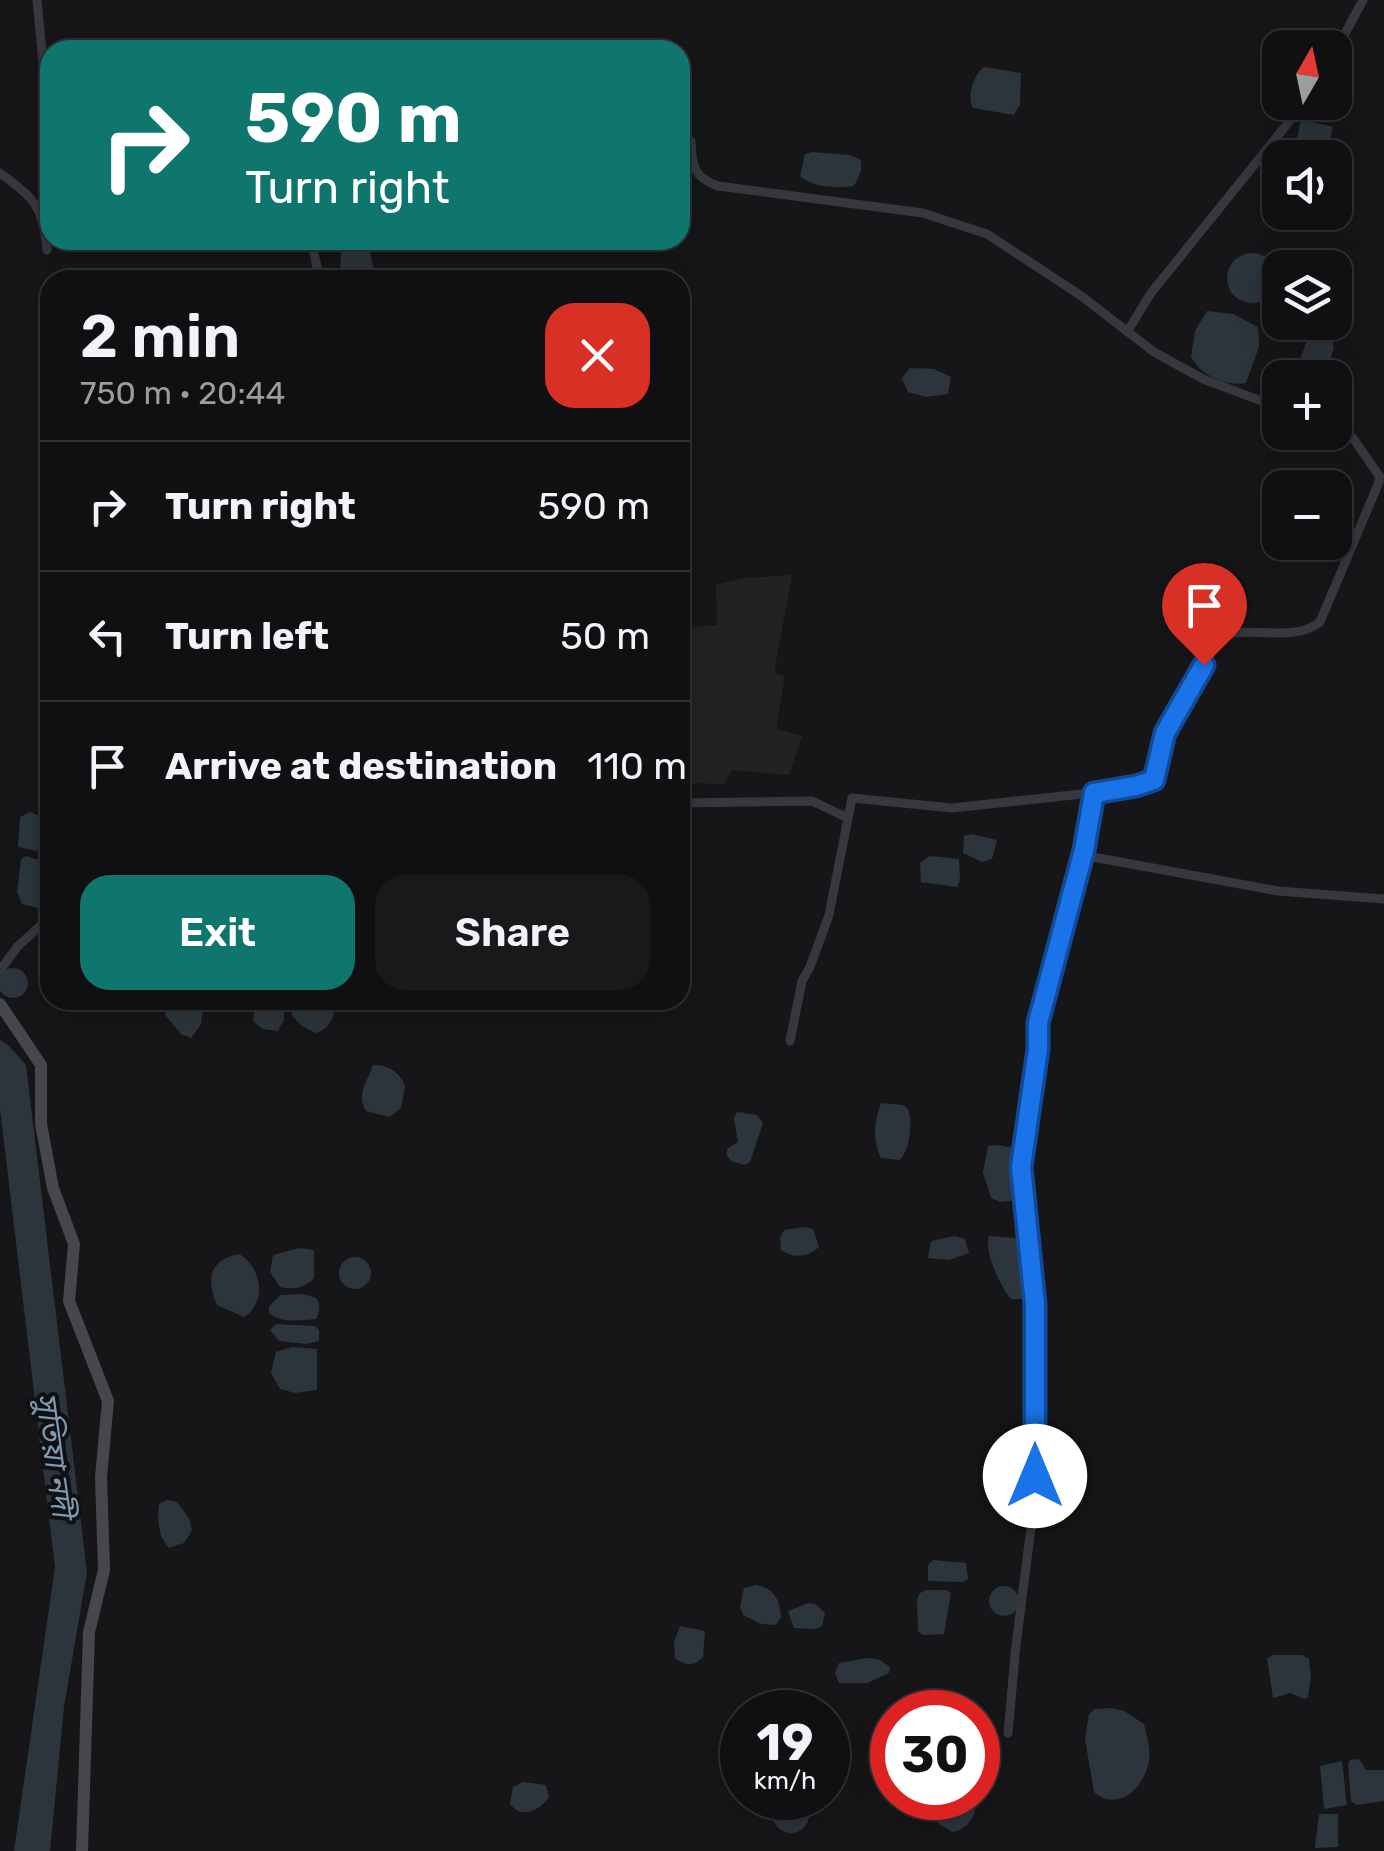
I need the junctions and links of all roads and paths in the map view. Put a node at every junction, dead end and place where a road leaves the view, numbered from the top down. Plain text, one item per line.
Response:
1 (36, 0) edge
2 (1362, 0) edge
3 (1346, 30) edge
4 (40, 40) edge
5 (1291, 120) edge
6 (691, 141) dead end
7 (0, 174) edge
8 (40, 205) edge
9 (1128, 332) junction
10 (1262, 401) edge
11 (1352, 438) edge
12 (1381, 478) edge
13 (1094, 793) junction
14 (690, 803) edge
15 (848, 818) junction
16 (1082, 856) junction
17 (1384, 899) edge
18 (40, 923) edge
19 (0, 970) edge
20 (0, 1004) edge
21 (790, 1041) dead end
22 (1008, 1733) dead end
23 (82, 1851) edge

1 - 4 street
2 - 3 street
5 - 9 street
6 - 9 street
7 - 8 street
9 - 10 street
11 - 12 street
12 - 13 street
13 - 15 street
13 - 16 street
14 - 15 street
15 - 21 street
16 - 17 street
16 - 22 street
18 - 19 street
20 - 23 street

